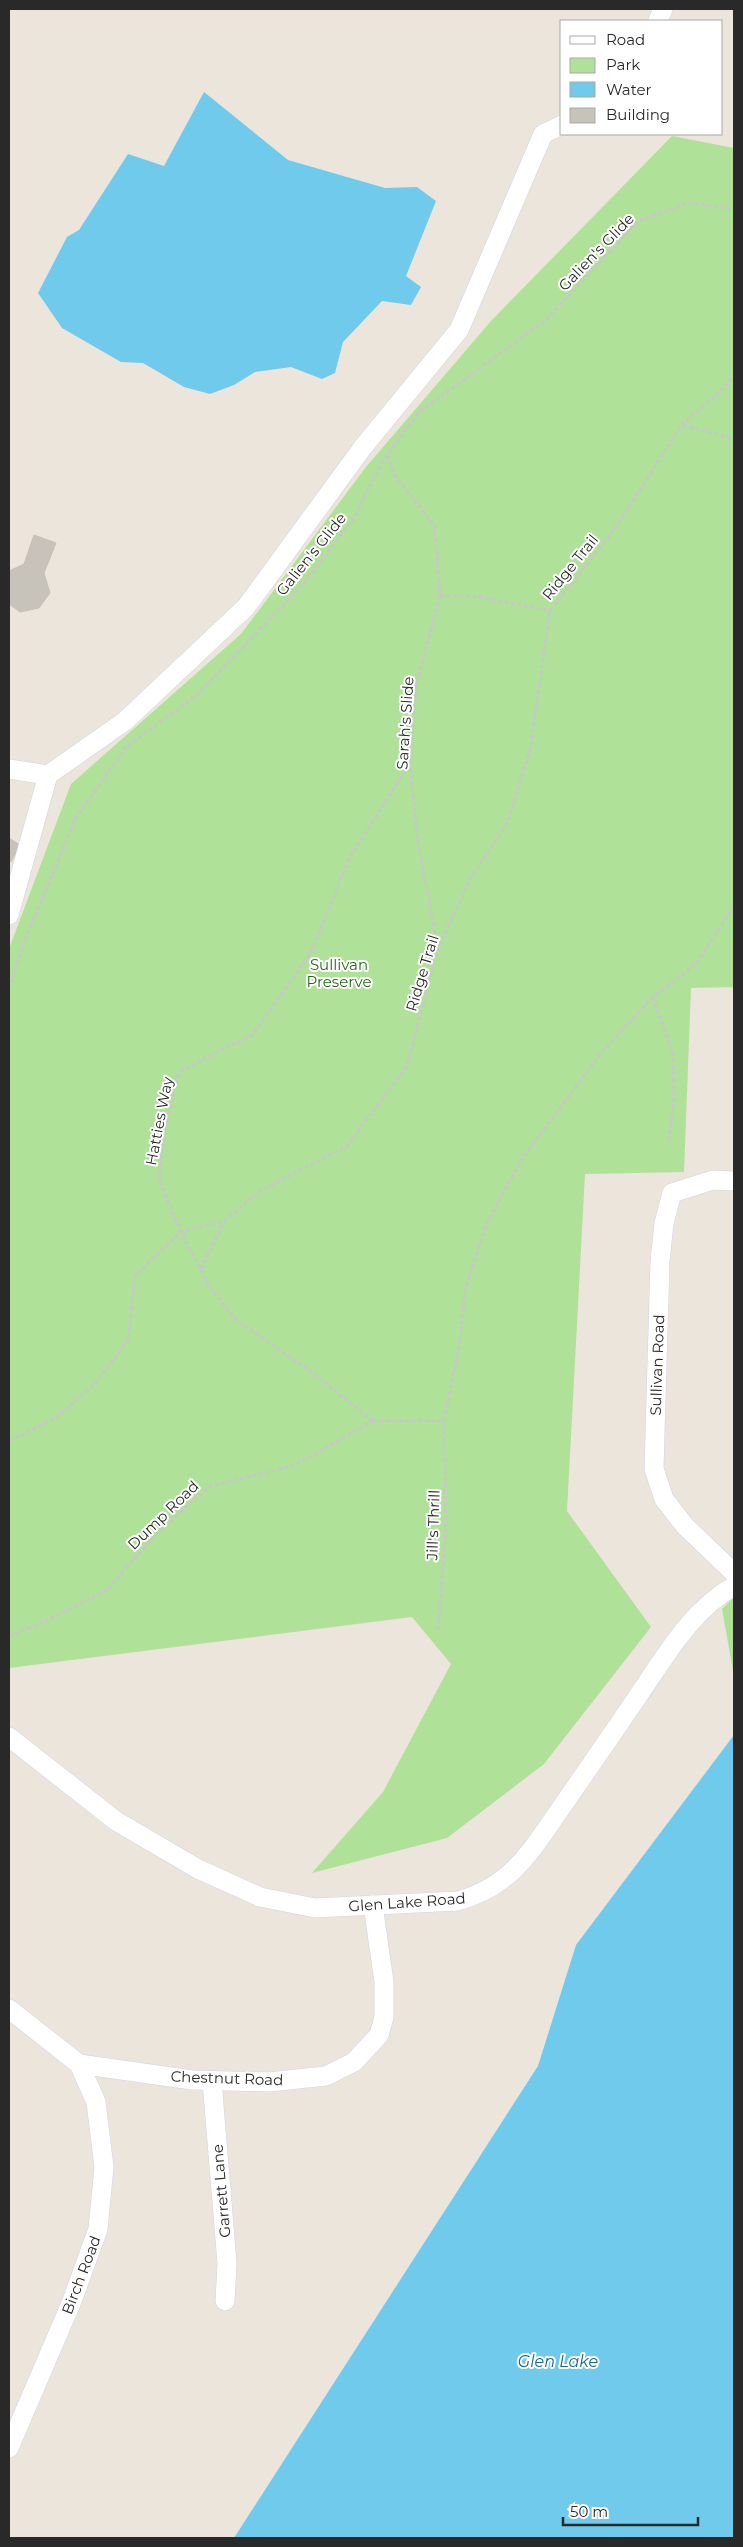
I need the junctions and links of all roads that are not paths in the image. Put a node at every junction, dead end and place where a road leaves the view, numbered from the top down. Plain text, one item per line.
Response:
1 (560, 126) edge
2 (9, 769) edge
3 (48, 775) junction
4 (9, 916) edge
5 (734, 1181) edge
6 (734, 1573) edge
7 (734, 1586) edge
8 (9, 1737) edge
9 (373, 1905) junction
10 (9, 2009) edge
11 (79, 2064) junction
12 (212, 2080) junction
13 (224, 2301) dead end
14 (9, 2448) edge

1 - 3 street
2 - 3 street
3 - 4 street
5 - 6 street, Sullivan Road
7 - 9 street, Glen Lake Road
8 - 9 street, Glen Lake Road
9 - 12 street, Chestnut Road
10 - 11 street, Birch Road
11 - 12 street, Chestnut Road
11 - 14 street, Birch Road
12 - 13 street, Garrett Lane

